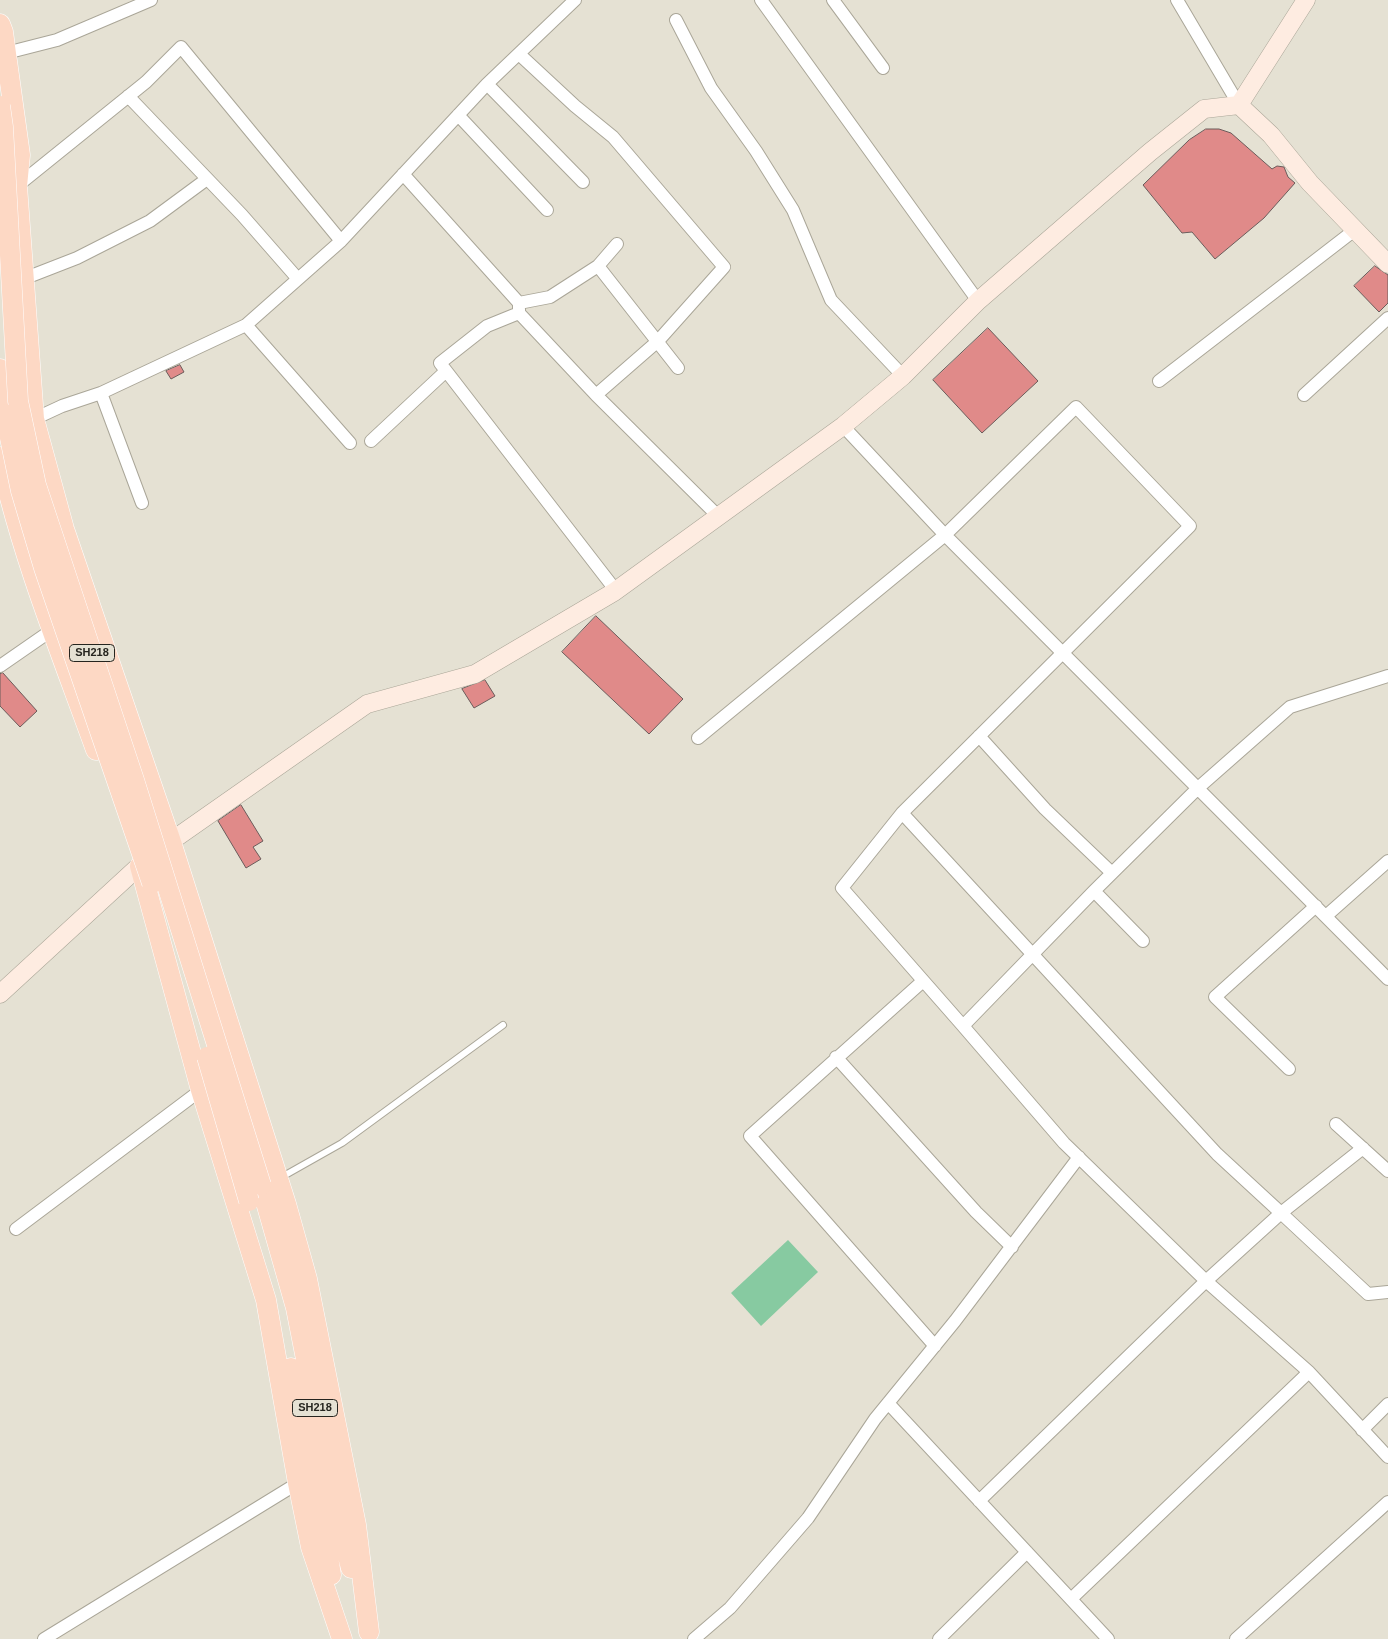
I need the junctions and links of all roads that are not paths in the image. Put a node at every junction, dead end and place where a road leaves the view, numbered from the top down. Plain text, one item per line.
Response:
1 (151, 0) edge
2 (575, 0) edge
3 (761, 0) edge
4 (833, 0) edge
5 (1178, 0) edge
6 (1306, 0) edge
7 (676, 20) dead end
8 (0, 24) edge
9 (6, 53) junction
10 (518, 54) junction
11 (883, 68) dead end
12 (487, 84) junction
13 (128, 96) junction
14 (1239, 105) junction
15 (0, 106) edge
16 (458, 115) junction
17 (403, 174) junction
18 (207, 179) junction
19 (583, 182) dead end
20 (17, 186) junction
21 (547, 210) dead end
22 (1356, 229) junction
23 (341, 241) junction
24 (617, 244) dead end
25 (1388, 264) edge
26 (598, 266) junction
27 (23, 279) junction
28 (298, 279) junction
29 (978, 301) junction
30 (519, 308) junction
31 (1388, 318) edge
32 (246, 325) junction
33 (658, 341) junction
34 (678, 368) dead end
35 (0, 369) edge
36 (446, 371) junction
37 (903, 376) junction
38 (1158, 381) dead end
39 (101, 393) junction
40 (596, 395) junction
41 (1304, 395) dead end
42 (34, 419) junction
43 (843, 426) junction
44 (371, 441) dead end
45 (350, 443) dead end
46 (0, 457) edge
47 (142, 502) dead end
48 (717, 515) junction
49 (945, 535) junction
50 (614, 592) junction
51 (52, 630) junction
52 (1062, 652) junction
53 (0, 666) edge
54 (1388, 676) edge
55 (979, 736) junction
56 (698, 738) dead end
57 (1198, 788) junction
58 (902, 813) junction
59 (170, 840) junction
60 (1388, 861) edge
61 (139, 864) junction
62 (1112, 873) junction
63 (1094, 891) junction
64 (1316, 906) junction
65 (1326, 916) junction
66 (1143, 940) dead end
67 (1034, 954) junction
68 (1388, 979) edge
69 (923, 981) junction
70 (0, 994) edge
71 (503, 1025) dead end
72 (963, 1026) junction
73 (836, 1057) junction
74 (1289, 1068) dead end
75 (201, 1090) junction
76 (1336, 1124) dead end
77 (1363, 1148) junction
78 (1079, 1157) junction
79 (1388, 1171) edge
80 (276, 1180) junction
81 (1281, 1214) junction
82 (16, 1229) dead end
83 (1012, 1247) junction
84 (1206, 1281) junction
85 (1388, 1292) edge
86 (935, 1346) junction
87 (1309, 1372) junction
88 (888, 1403) junction
89 (1388, 1404) edge
90 (1362, 1430) junction
91 (1388, 1457) edge
92 (298, 1483) junction
93 (979, 1501) junction
94 (1388, 1502) edge
95 (1027, 1552) junction
96 (1071, 1600) junction
97 (341, 1634) edge
98 (370, 1635) edge
99 (44, 1639) edge
100 (694, 1639) edge
101 (939, 1639) edge
102 (1108, 1639) edge
103 (1236, 1639) edge

1 - 9 street
2 - 10 street
3 - 29 street
4 - 11 street
5 - 14 street
6 - 14 street
7 - 37 street
8 - 9 main road
9 - 20 main road
10 - 12 street
10 - 33 street
12 - 16 street
12 - 19 street
13 - 18 street
13 - 20 street
13 - 23 street
14 - 22 street
14 - 29 street
15 - 98 main road, SH218, bridge
16 - 17 street
16 - 21 street
17 - 23 street
17 - 30 street
18 - 27 street
18 - 28 street
20 - 27 main road
22 - 25 street
22 - 38 street
23 - 28 street
24 - 26 street
26 - 30 street
26 - 33 street
27 - 42 main road
28 - 32 street
29 - 37 street
30 - 36 street
30 - 40 street
31 - 41 street
32 - 39 street
32 - 45 street
33 - 34 street
33 - 40 street
35 - 97 main road, SH218, bridge
36 - 44 street
36 - 50 street
37 - 43 street
39 - 42 street
39 - 47 street
40 - 48 street
42 - 59 main road
43 - 48 street
43 - 49 street
46 - 51 main road
48 - 50 street
49 - 52 street
49 - 52 street
49 - 56 street
50 - 59 street
51 - 53 street
51 - 61 main road
52 - 55 street
52 - 57 street
54 - 57 street
55 - 58 street
55 - 62 street
57 - 62 street
57 - 64 street
58 - 67 street
58 - 69 street
59 - 61 street
59 - 80 main road
60 - 65 street
61 - 70 street
61 - 75 main road
62 - 63 street
63 - 66 street
63 - 67 street
64 - 65 street
64 - 74 street
65 - 68 street
67 - 72 street
67 - 81 street
69 - 72 street
69 - 73 street
71 - 80 lane
72 - 78 street
73 - 83 street
73 - 86 street
75 - 82 street
75 - 92 main road
76 - 77 street
77 - 79 street
77 - 81 street
78 - 83 street
78 - 84 street
80 - 98 main road
81 - 84 street
81 - 85 street
83 - 86 street
84 - 87 street
84 - 93 street
86 - 88 street
87 - 90 street
87 - 96 street
88 - 93 street
88 - 100 street
89 - 90 street
90 - 91 street
92 - 97 main road
92 - 99 street
93 - 95 street
94 - 103 street
95 - 96 street
95 - 101 street
96 - 102 street

